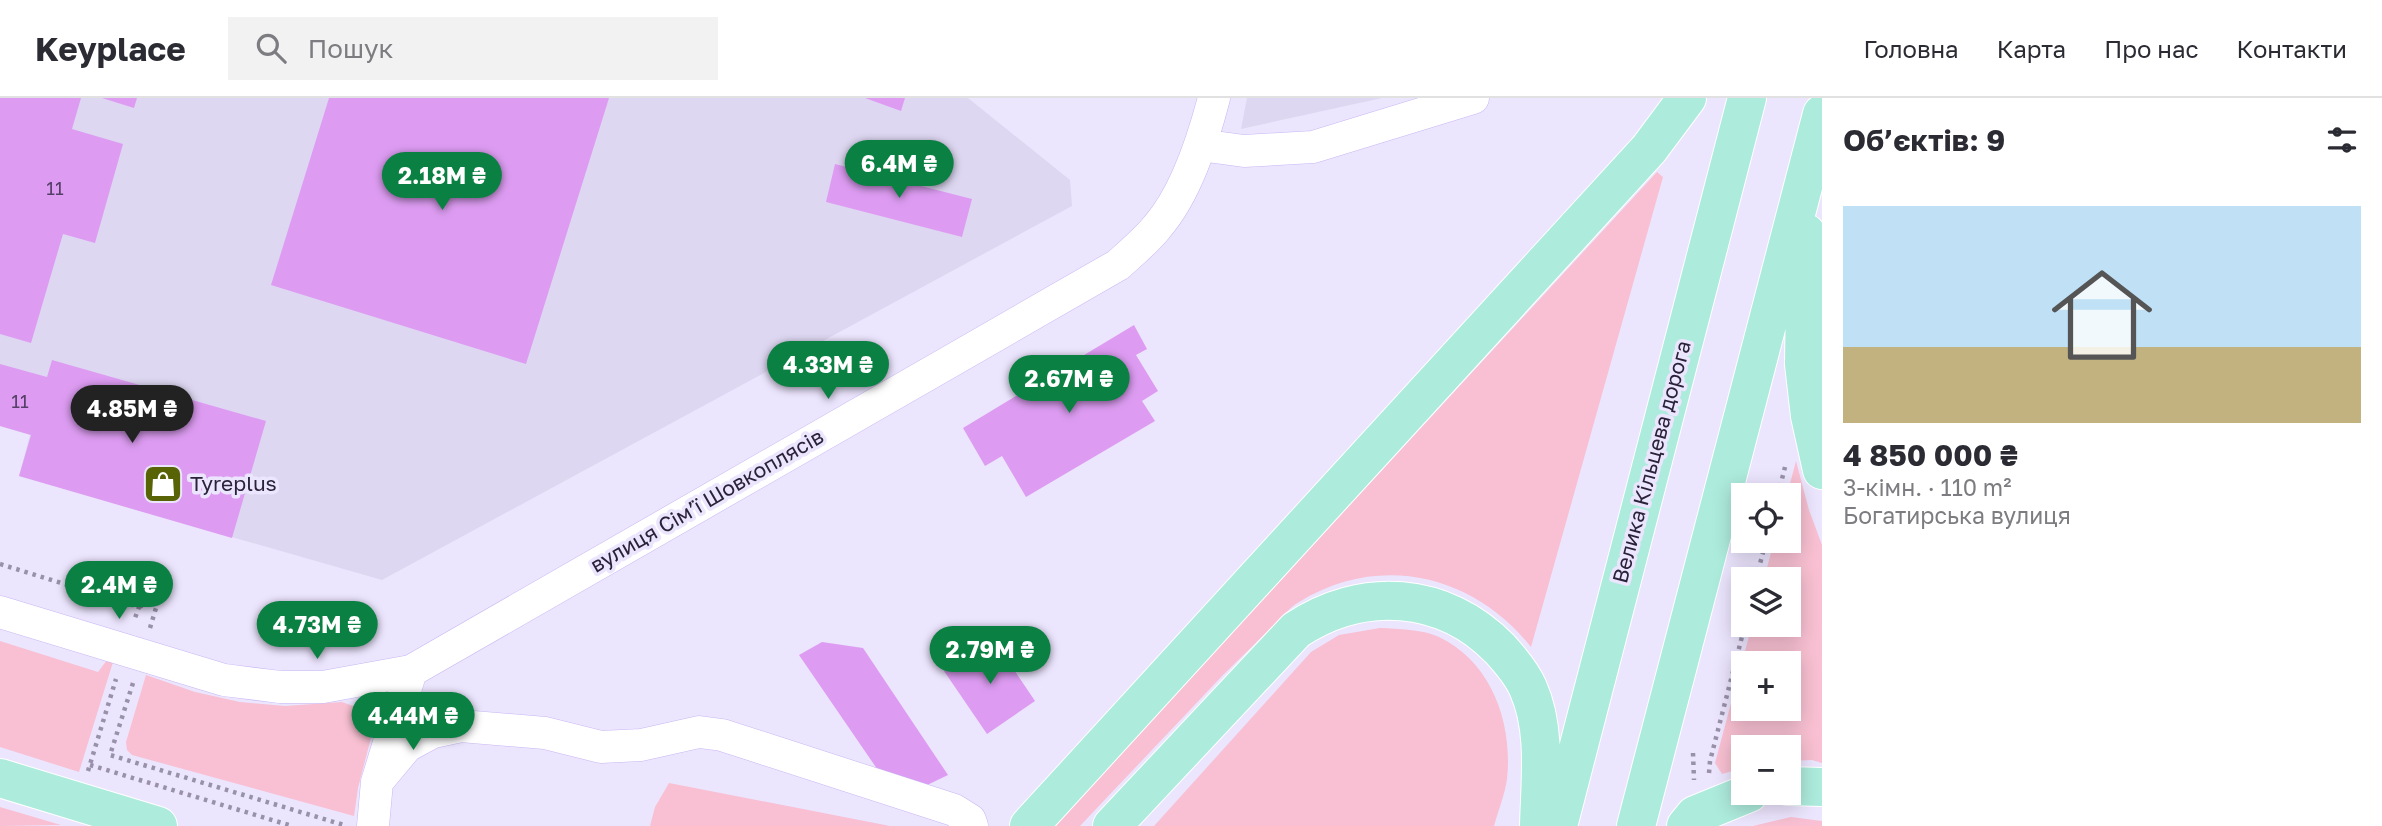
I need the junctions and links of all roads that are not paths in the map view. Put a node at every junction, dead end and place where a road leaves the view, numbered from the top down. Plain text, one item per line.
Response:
1 (1214, 98) edge
2 (1473, 98) edge
3 (1687, 98) edge
4 (1747, 98) edge
5 (1822, 114) edge
6 (1200, 145) junction
7 (1808, 170) junction
8 (1822, 470) edge
9 (0, 612) edge
10 (411, 671) junction
11 (0, 778) edge
12 (377, 782) junction
13 (1801, 787) edge
14 (1822, 788) edge
15 (1731, 801) edge
16 (1696, 817) edge
17 (158, 826) edge
18 (373, 826) edge
19 (972, 826) edge
20 (1028, 826) edge
21 (1112, 826) edge
22 (1538, 826) edge
23 (1558, 826) edge
24 (1636, 826) edge

1 - 6 street, вулиця Сімʼї Шовкоплясів
2 - 6 street
3 - 20 main road
4 - 23 main road, Велика Кільцева дорога
5 - 7 main road
6 - 10 street, вулиця Сімʼї Шовкоплясів
7 - 8 main road
7 - 24 main road
9 - 10 street, вулиця Сімʼї Шовкоплясів
10 - 12 street
11 - 17 main road
12 - 18 street
12 - 19 street
13 - 14 main road
15 - 16 main road
21 - 22 main road

